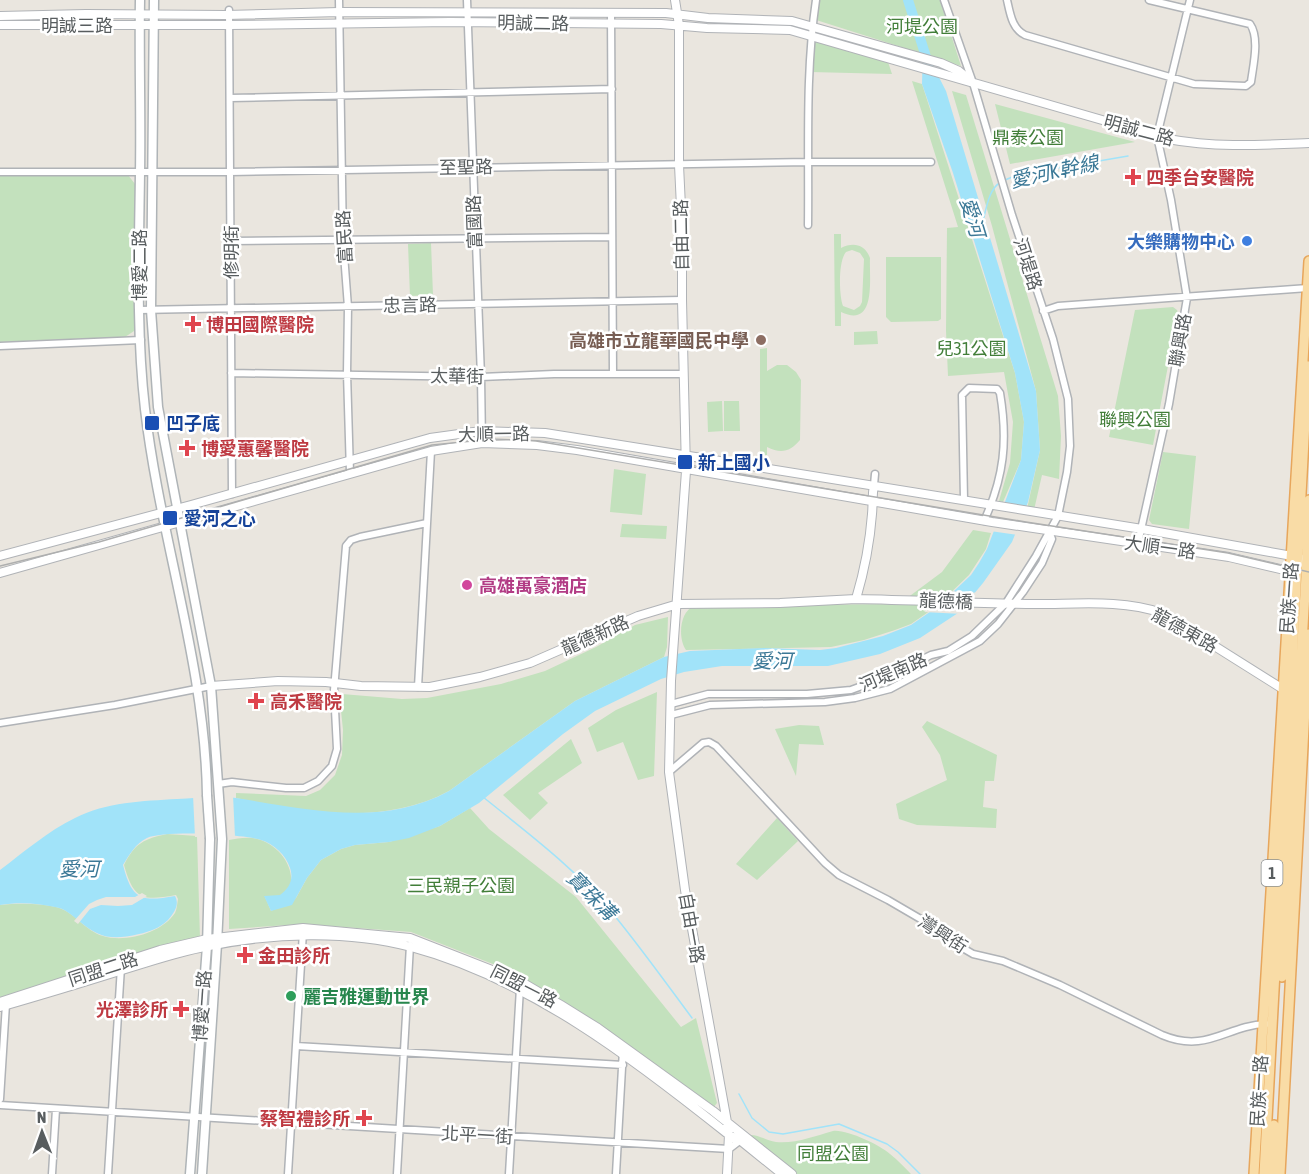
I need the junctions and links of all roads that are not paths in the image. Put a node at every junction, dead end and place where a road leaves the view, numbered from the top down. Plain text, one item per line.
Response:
1 (140, 0) edge
2 (154, 0) edge
3 (339, 0) edge
4 (467, 0) edge
5 (675, 0) edge
6 (816, 0) edge
7 (944, 0) edge
8 (1006, 0) edge
9 (1149, 0) edge
10 (1190, 0) edge
11 (1188, 10) junction
12 (339, 12) junction
13 (230, 13) junction
14 (467, 13) junction
15 (611, 13) junction
16 (140, 14) junction
17 (154, 14) junction
18 (679, 15) junction
19 (0, 16) edge
20 (468, 22) junction
21 (339, 24) junction
22 (611, 24) junction
23 (0, 25) edge
24 (140, 25) junction
25 (230, 25) junction
26 (679, 25) junction
27 (153, 26) junction
28 (812, 31) junction
29 (1170, 77) junction
30 (973, 83) junction
31 (612, 89) junction
32 (470, 93) junction
33 (340, 96) junction
34 (230, 98) junction
35 (1157, 136) junction
36 (1309, 143) edge
37 (808, 162) junction
38 (931, 162) dead end
39 (679, 165) junction
40 (612, 166) junction
41 (472, 167) junction
42 (342, 169) junction
43 (0, 172) edge
44 (140, 172) junction
45 (154, 172) junction
46 (230, 172) junction
47 (808, 225) dead end
48 (475, 237) junction
49 (612, 237) junction
50 (343, 241) junction
51 (231, 242) junction
52 (1309, 261) edge
53 (1308, 288) edge
54 (1187, 298) junction
55 (682, 300) junction
56 (612, 301) junction
57 (477, 304) junction
58 (348, 307) junction
59 (231, 308) junction
60 (139, 310) junction
61 (152, 310) junction
62 (1043, 311) junction
63 (141, 340) junction
64 (0, 346) edge
65 (1309, 358) edge
66 (231, 373) junction
67 (346, 374) junction
68 (612, 374) junction
69 (683, 374) junction
70 (481, 377) junction
71 (481, 430) junction
72 (482, 443) junction
73 (431, 451) junction
74 (686, 455) junction
75 (350, 460) junction
76 (686, 471) junction
77 (350, 473) junction
78 (875, 474) dead end
79 (874, 485) junction
80 (232, 494) junction
81 (964, 500) junction
82 (1309, 500) edge
83 (871, 501) junction
84 (995, 505) junction
85 (177, 508) junction
86 (1309, 509) edge
87 (162, 512) junction
88 (1058, 516) junction
89 (988, 522) junction
90 (180, 523) junction
91 (427, 523) junction
92 (165, 528) junction
93 (1142, 529) junction
94 (1049, 531) junction
95 (1138, 543) junction
96 (0, 556) edge
97 (1302, 559) edge
98 (0, 573) edge
99 (1301, 575) edge
100 (856, 599) junction
101 (982, 602) joint
102 (1010, 603) junction
103 (678, 604) junction
104 (1309, 634) edge
105 (334, 684) junction
106 (211, 686) junction
107 (418, 687) junction
108 (196, 689) junction
109 (1294, 691) junction
110 (671, 704) junction
111 (671, 715) junction
112 (0, 723) edge
113 (669, 772) junction
114 (218, 784) junction
115 (1289, 793) junction
116 (303, 932) junction
117 (217, 941) junction
118 (207, 943) junction
119 (410, 943) junction
120 (121, 967) junction
121 (520, 985) junction
122 (3, 1004) edge
123 (1263, 1024) junction
124 (1274, 1024) junction
125 (296, 1046) junction
126 (623, 1050) junction
127 (404, 1052) junction
128 (516, 1058) junction
129 (623, 1065) junction
130 (0, 1099) edge
131 (0, 1105) edge
132 (56, 1109) junction
133 (112, 1112) junction
134 (194, 1118) junction
135 (205, 1118) junction
136 (728, 1122) junction
137 (291, 1124) junction
138 (399, 1130) junction
139 (729, 1135) junction
140 (511, 1137) junction
141 (743, 1138) junction
142 (618, 1144) junction
143 (729, 1149) junction
144 (52, 1174) edge
145 (108, 1174) edge
146 (190, 1174) edge
147 (202, 1174) edge
148 (288, 1174) edge
149 (397, 1174) edge
150 (509, 1174) edge
151 (616, 1174) edge
152 (728, 1174) edge
153 (782, 1174) edge
154 (792, 1174) edge
155 (1254, 1174) edge
156 (1264, 1174) edge
157 (1271, 1174) edge
158 (1280, 1174) edge

1 - 16 main road, 博愛二路
2 - 17 main road, 博愛二路
3 - 12 street, 富民路
4 - 14 street, 富國路
5 - 18 street, 自由二路
6 - 28 street
7 - 30 street, 河堤路
8 - 29 street
9 - 11 street
10 - 11 street
11 - 29 street
11 - 29 street
12 - 13 street, 明誠二路
12 - 14 street, 明誠二路
12 - 21 street, 富民路
13 - 17 street, 明誠二路
13 - 25 street, 修明街
14 - 15 street, 明誠二路
14 - 20 street, 富國路
15 - 18 street, 明誠二路
15 - 22 street
16 - 17 street, 明誠三路
16 - 19 street, 明誠三路
16 - 24 main road, 博愛二路
17 - 27 main road, 博愛二路
18 - 26 street, 自由二路
18 - 28 street, 明誠二路
20 - 21 street, 明誠二路
20 - 22 street, 明誠二路
20 - 32 street, 富國路
21 - 25 street, 明誠二路
21 - 33 street, 富民路
22 - 26 street, 明誠二路
22 - 31 street
23 - 24 street, 明誠三路
24 - 27 street, 明誠三路
24 - 44 main road, 博愛二路
25 - 27 street, 明誠二路
25 - 34 street, 修明街
26 - 28 street, 明誠二路
26 - 39 street, 自由二路
27 - 45 main road, 博愛二路
28 - 30 street, 明誠二路
28 - 30 street, 明誠二路
28 - 37 street
29 - 35 street
30 - 35 street, 明誠二路
30 - 62 street, 河堤路
31 - 32 street
31 - 40 street
32 - 33 street
32 - 41 street, 富國路
33 - 34 street
33 - 42 street, 富民路
34 - 46 street, 修明街
35 - 36 street, 明誠二路
35 - 54 street, 聯興路
37 - 38 street, 至聖路
37 - 39 street, 至聖路
37 - 47 street
39 - 40 street, 至聖路
39 - 55 street, 自由二路
40 - 41 street, 至聖路
40 - 49 street
41 - 42 street, 至聖路
41 - 48 street, 富國路
42 - 46 street, 至聖路
42 - 50 street, 富民路
43 - 44 street, 至聖路
44 - 45 street, 至聖路
44 - 60 main road, 博愛二路
45 - 46 street, 至聖路
45 - 61 main road, 博愛二路
46 - 51 street, 修明街
48 - 49 street
48 - 50 street
48 - 57 street, 富國路
49 - 56 street
50 - 51 street
50 - 58 street, 富民路
51 - 59 street, 修明街
52 - 53 main road, 民族一路 / 1
53 - 54 street
53 - 97 main road, 民族一路 / 1
54 - 62 street
54 - 93 street, 聯興路
55 - 56 street, 忠言路
55 - 69 street, 自由二路
56 - 57 street, 忠言路
56 - 68 street
57 - 58 street, 忠言路
57 - 70 street, 富國路
58 - 59 street, 忠言路
58 - 67 street, 富民路
59 - 61 street, 忠言路
59 - 66 street, 修明街
60 - 61 street, 忠言路
60 - 63 main road, 博愛二路
61 - 85 main road, 博愛二路
62 - 88 street, 河堤路
63 - 64 street
63 - 87 main road, 博愛二路
65 - 97 main road, 民族一路 / 1
66 - 67 street, 太華街
66 - 80 street, 修明街
67 - 70 street, 太華街
67 - 75 street, 富民路
68 - 69 street, 太華街
68 - 70 street, 太華街
69 - 74 street, 自由二路
70 - 71 street, 富國路
71 - 72 street, 富國路
71 - 74 street, 大順一路
71 - 75 street, 大順一路
72 - 73 street, 大順一路
72 - 76 street, 大順一路
73 - 77 street, 大順一路
73 - 91 street
74 - 76 street, 自由二路
74 - 79 street, 大順一路
75 - 77 street, 富民路
75 - 80 street, 大順一路
76 - 83 street, 大順一路
76 - 103 street
77 - 90 street, 大順一路
78 - 79 street
79 - 81 street, 大順一路
79 - 83 street
80 - 85 street, 大順一路
81 - 84 street, 大順一路
81 - 84 street
82 - 86 main road, 民族一路 / 1
83 - 89 street, 大順一路
83 - 100 street
84 - 88 street, 大順一路
84 - 89 street
85 - 87 street, 大順一路
85 - 90 main road, 博愛二路
86 - 97 main road, 民族一路 / 1
87 - 92 main road, 博愛二路
87 - 96 street, 大順一路
88 - 93 street, 大順一路
88 - 94 street, 河堤路
89 - 94 street, 大順一路
90 - 92 street, 大順一路
90 - 106 main road
91 - 105 street
91 - 107 street
92 - 98 street, 大順一路
92 - 108 main road
93 - 95 street, 聯興路
93 - 97 street, 大順一路
94 - 95 street, 大順一路
94 - 102 street, 河堤南路
94 - 102 street, 河堤南路
95 - 99 street, 大順一路
97 - 99 main road, 民族一路 / 1
99 - 109 main road, 民族一路 / 1
99 - 109 main road, 民族一路 / 1
100 - 101 street, 龍德橋
100 - 103 street, 龍德新路
101 - 102 street, 龍德東路
102 - 109 street, 龍德東路
102 - 110 street, 河堤南路
102 - 111 street, 河堤南路
103 - 107 street, 龍德新路
103 - 110 street, 自由一路
104 - 109 main road, 民族一路 / 1
105 - 106 street, 龍德新路
105 - 107 street, 龍德新路
105 - 114 street
106 - 108 street
106 - 114 main road
108 - 112 street
108 - 118 main road, 博愛一路, bridge
109 - 115 main road, 民族一路 / 1
109 - 115 main road, 民族一路 / 1
110 - 111 street, 自由一路
111 - 113 street, 自由一路
113 - 123 street, 灣興街
113 - 136 street, 自由一路
114 - 117 main road, 博愛一路
115 - 123 main road, 民族一路 / 1
115 - 124 main road, 民族一路 / 1
115 - 157 main road, 民族一路 / 1
115 - 158 main road, 民族一路 / 1
116 - 117 street, 同盟一路
116 - 119 street, 同盟一路
116 - 125 street
117 - 118 street, 同盟一路
117 - 135 main road, 博愛一路
118 - 120 street, 同盟二路
118 - 134 main road, 博愛一路
119 - 121 street, 同盟一路
119 - 127 street
120 - 122 street, 同盟二路
120 - 133 street
121 - 126 street, 同盟一路
121 - 128 street
122 - 130 street
123 - 124 street, 灣興街
123 - 155 main road, 民族一路 / 1
124 - 156 main road, 民族一路 / 1
125 - 127 street
125 - 137 street
126 - 129 street
126 - 136 street, 同盟一路
126 - 139 street, 同盟一路
127 - 128 street
127 - 138 street
128 - 129 street
128 - 140 street
129 - 142 street
131 - 132 street, 北平一街
132 - 133 street, 北平一街
132 - 144 street
133 - 134 street, 北平一街
133 - 145 street
134 - 135 street, 北平一街
134 - 146 main road, 博愛一路
135 - 137 street, 北平一街
135 - 147 main road, 博愛一路
136 - 139 street, 自由一路
136 - 141 street, 同盟一路
137 - 138 street, 北平一街
137 - 148 street
138 - 140 street, 北平一街
138 - 149 street
139 - 141 street, 同盟一路
139 - 143 street, 自由一路
140 - 142 street, 北平一街
140 - 150 street
141 - 143 street
141 - 153 street, 同盟一路
141 - 154 street, 同盟一路
142 - 143 street, 北平一街
142 - 151 street
143 - 152 street, 自由一路

